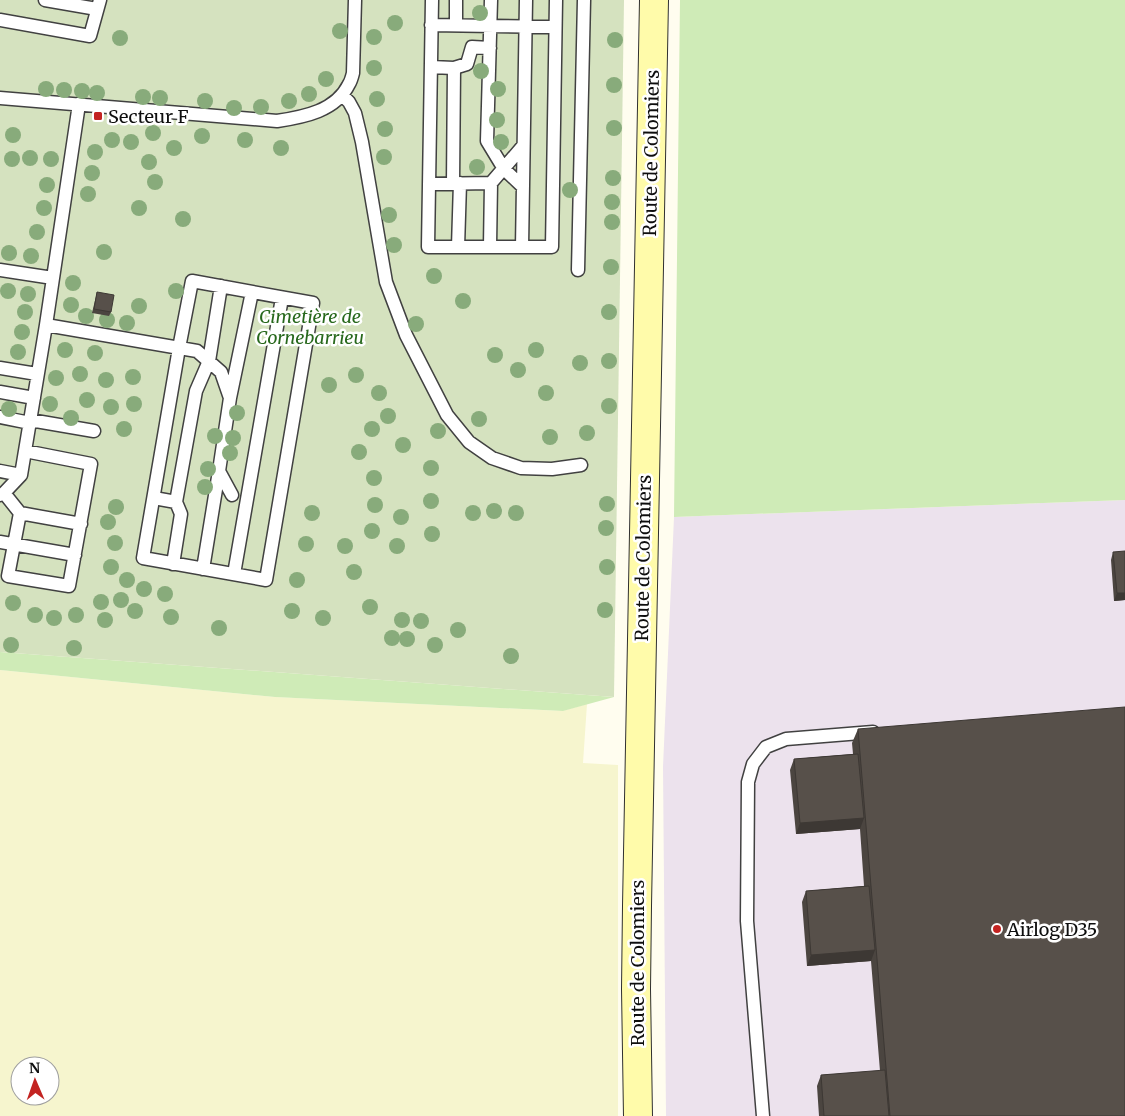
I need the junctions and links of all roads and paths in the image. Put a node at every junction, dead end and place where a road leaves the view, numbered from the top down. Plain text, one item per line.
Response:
1 (45, 0) edge
2 (354, 0) edge
3 (432, 0) edge
4 (456, 0) edge
5 (491, 0) edge
6 (526, 0) edge
7 (556, 0) edge
8 (584, 0) edge
9 (654, 0) edge
10 (99, 5) edge
11 (0, 20) edge
12 (432, 24) junction
13 (456, 25) junction
14 (490, 26) junction
15 (525, 26) junction
16 (555, 27) junction
17 (490, 48) junction
18 (431, 67) junction
19 (454, 68) junction
20 (342, 95) junction
21 (0, 98) edge
22 (79, 104) junction
23 (524, 146) junction
24 (504, 169) junction
25 (456, 183) junction
26 (491, 183) junction
27 (429, 184) junction
28 (523, 187) junction
29 (458, 246) junction
30 (490, 246) junction
31 (522, 247) junction
32 (0, 270) edge
33 (578, 270) dead end
34 (52, 278) junction
35 (221, 286) junction
36 (252, 292) junction
37 (282, 298) junction
38 (46, 325) junction
39 (179, 348) junction
40 (209, 361) junction
41 (0, 368) edge
42 (37, 374) junction
43 (0, 392) edge
44 (34, 398) junction
45 (230, 398) junction
46 (0, 418) edge
47 (30, 421) junction
48 (94, 432) dead end
49 (25, 451) junction
50 (581, 465) dead end
51 (0, 471) edge
52 (219, 471) junction
53 (20, 475) junction
54 (2, 494) edge
55 (232, 495) dead end
56 (154, 498) junction
57 (176, 502) junction
58 (20, 513) junction
59 (81, 524) junction
60 (0, 542) edge
61 (14, 544) junction
62 (75, 556) junction
63 (173, 564) junction
64 (203, 569) junction
65 (234, 574) junction
66 (4, 575) edge
67 (883, 731) edge
68 (638, 1116) edge
69 (764, 1116) edge

1 - 10 lane
2 - 20 lane
3 - 12 lane
4 - 13 lane
5 - 14 lane
6 - 15 lane
7 - 16 lane
8 - 33 lane
9 - 68 main road, Route de Colomiers
10 - 11 lane
12 - 13 lane
12 - 18 lane
13 - 14 lane
14 - 15 lane
14 - 17 lane
15 - 16 lane
15 - 23 lane
16 - 31 lane
17 - 19 lane
17 - 24 lane
18 - 19 lane
18 - 27 lane
19 - 25 lane
20 - 22 lane
20 - 50 lane
21 - 22 lane
22 - 34 lane
23 - 24 lane
23 - 28 lane
24 - 26 lane
24 - 28 lane
25 - 26 lane
25 - 27 lane
25 - 29 lane
26 - 30 lane
27 - 29 lane
28 - 31 lane
29 - 30 lane
30 - 31 lane
32 - 34 lane
34 - 38 lane
35 - 36 lane
35 - 39 lane
35 - 40 lane
36 - 37 lane
36 - 45 lane
37 - 65 lane
37 - 65 lane
38 - 39 lane
38 - 42 lane
39 - 40 lane
39 - 56 lane
40 - 45 lane
40 - 57 lane
41 - 42 lane
42 - 44 lane
43 - 44 lane
44 - 47 lane
45 - 52 lane
46 - 47 lane
47 - 48 lane
47 - 49 lane
49 - 53 lane
49 - 59 lane
51 - 53 lane
52 - 55 lane
52 - 64 lane
53 - 54 lane
54 - 58 lane
56 - 57 lane
56 - 63 lane
57 - 63 lane
58 - 59 lane
58 - 61 lane
59 - 62 lane
60 - 61 lane
61 - 62 lane
61 - 66 lane
62 - 66 lane
63 - 64 lane
64 - 65 lane
67 - 69 lane

